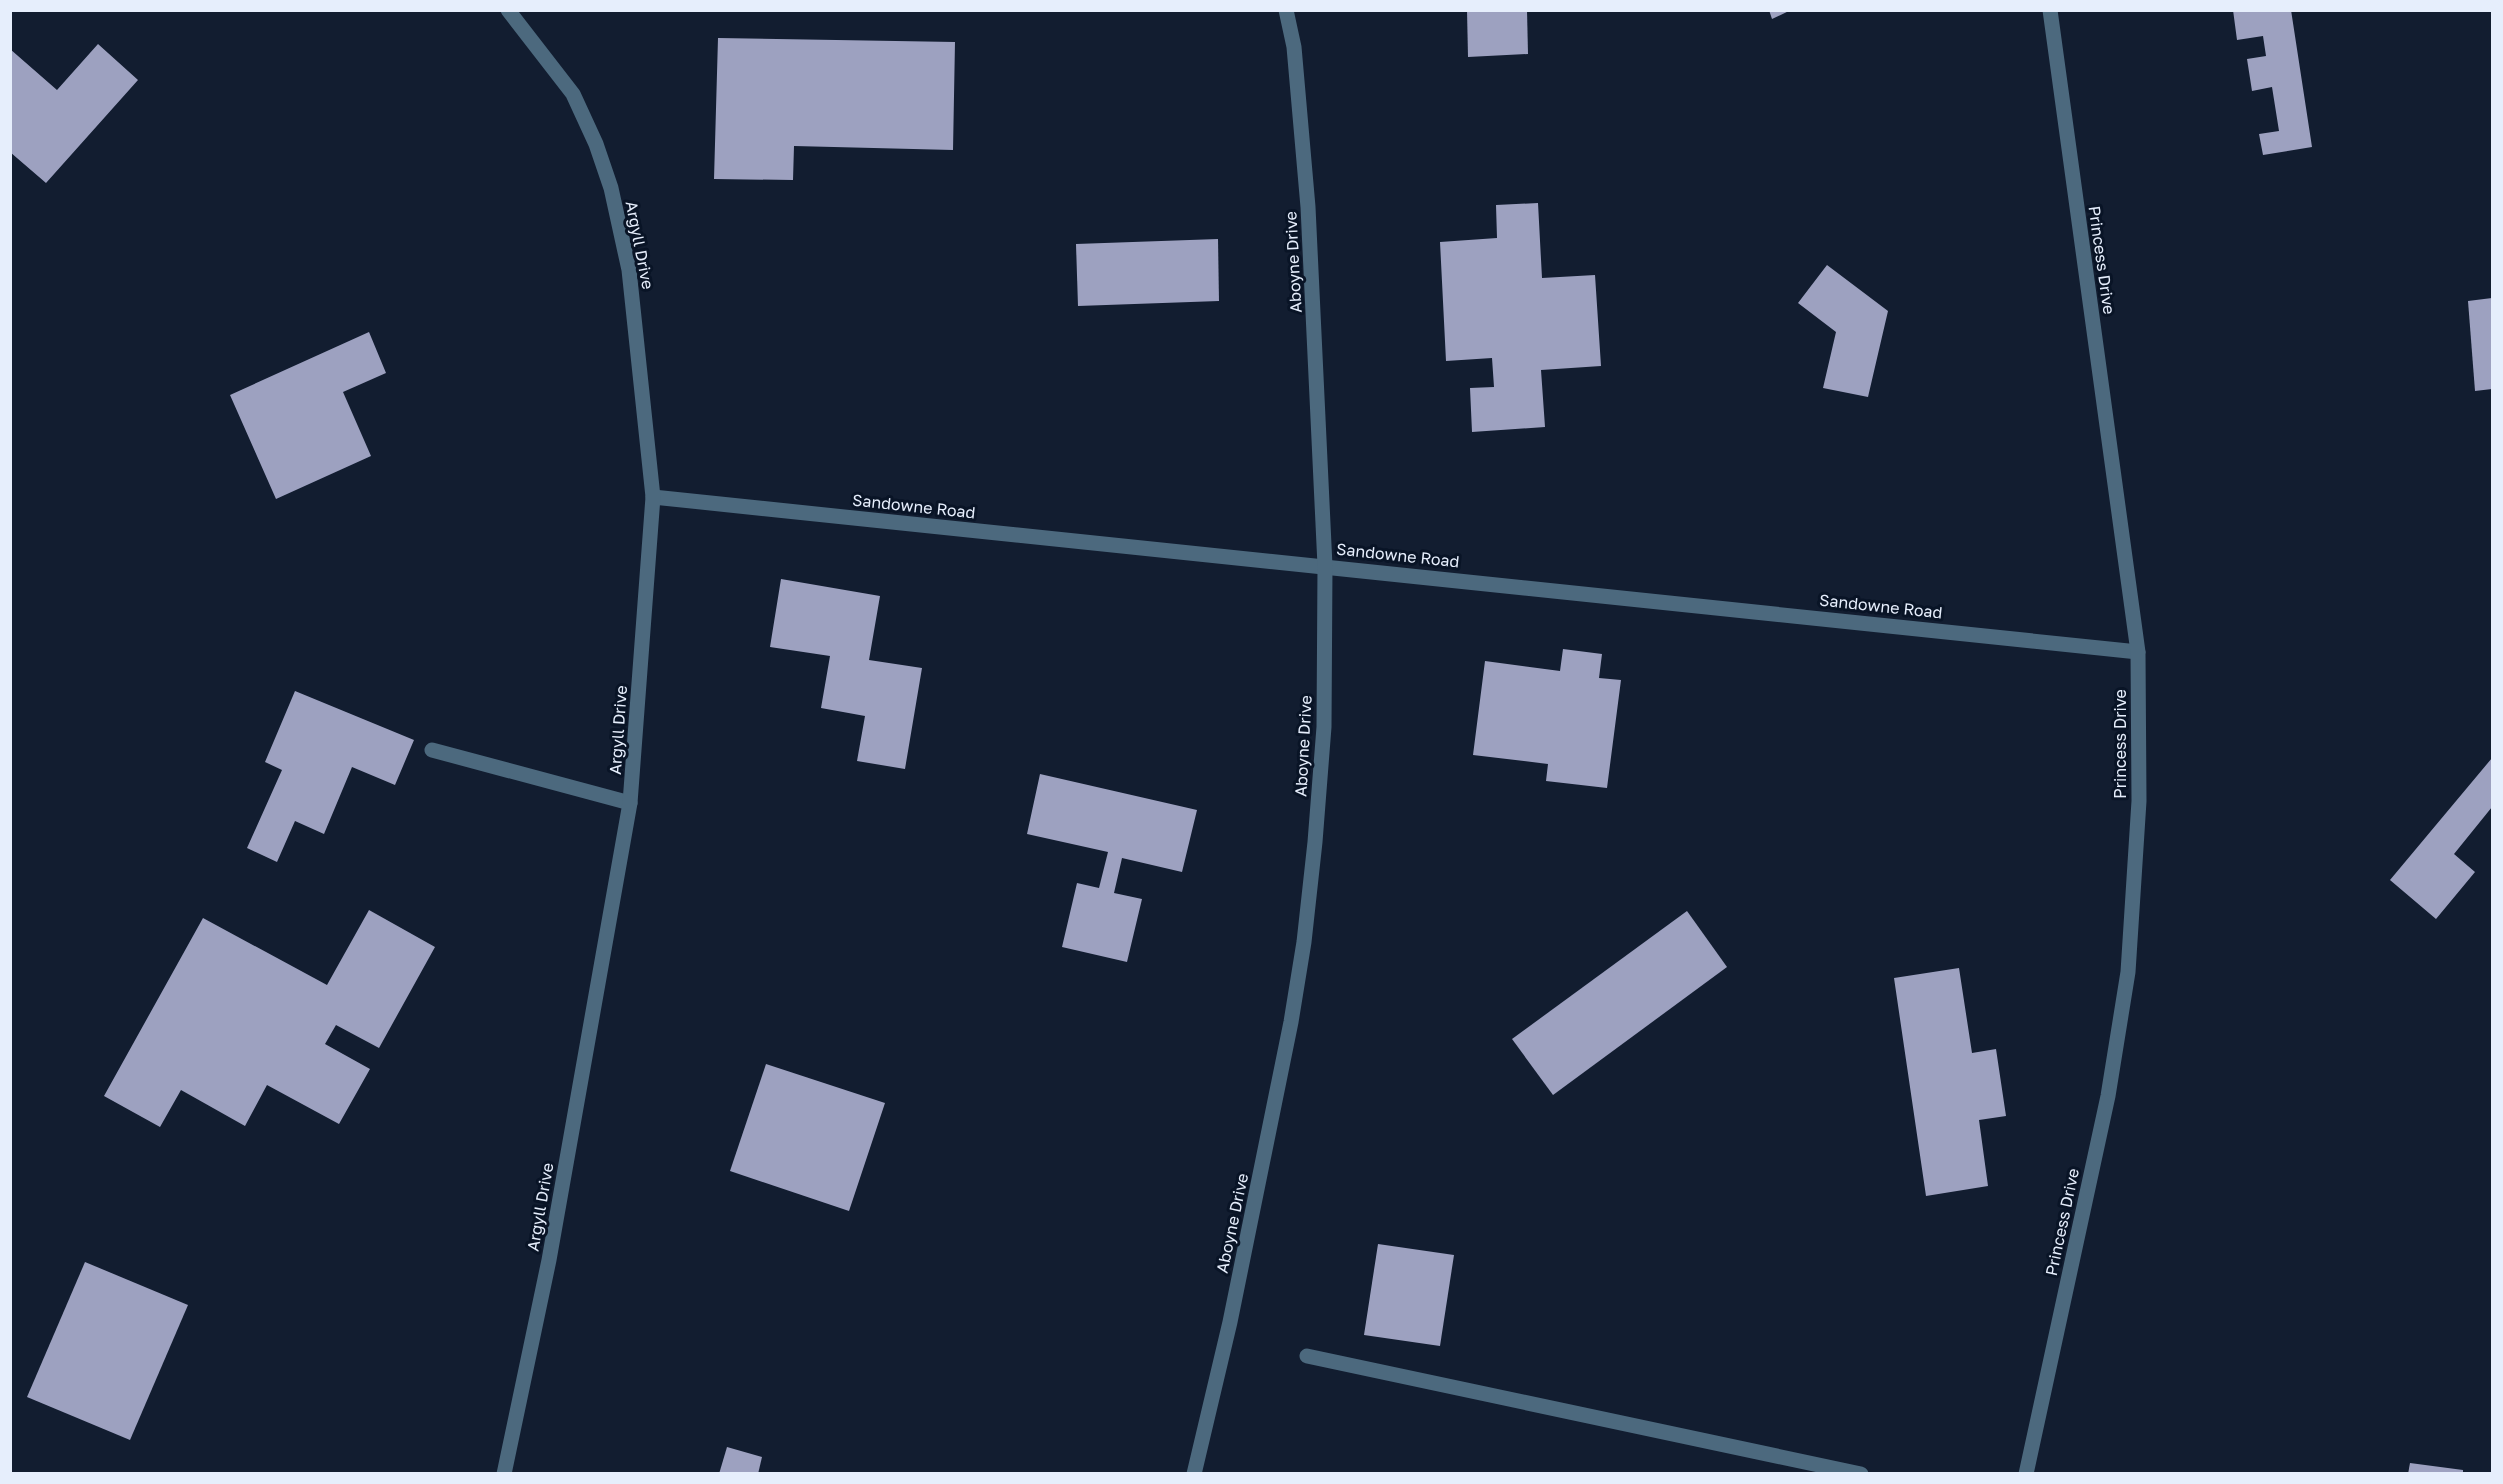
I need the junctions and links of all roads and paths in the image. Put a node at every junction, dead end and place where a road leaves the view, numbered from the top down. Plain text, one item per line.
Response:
1 (508, 10) edge
2 (1286, 10) edge
3 (2050, 10) edge
4 (653, 497) junction
5 (1325, 566) junction
6 (2138, 652) junction
7 (432, 750) dead end
8 (630, 803) junction
9 (1307, 1356) dead end
10 (504, 1473) edge
11 (1194, 1473) edge
12 (1861, 1473) edge
13 (2026, 1473) edge

1 - 4 street, Argyll Drive
2 - 5 street, Aboyne Drive
3 - 6 street, Princess Drive
4 - 5 street, Sandowne Road
4 - 8 street, Argyll Drive
5 - 6 street, Sandowne Road
5 - 11 street, Aboyne Drive
6 - 13 street, Princess Drive
7 - 8 street
8 - 10 street, Argyll Drive
9 - 12 street

